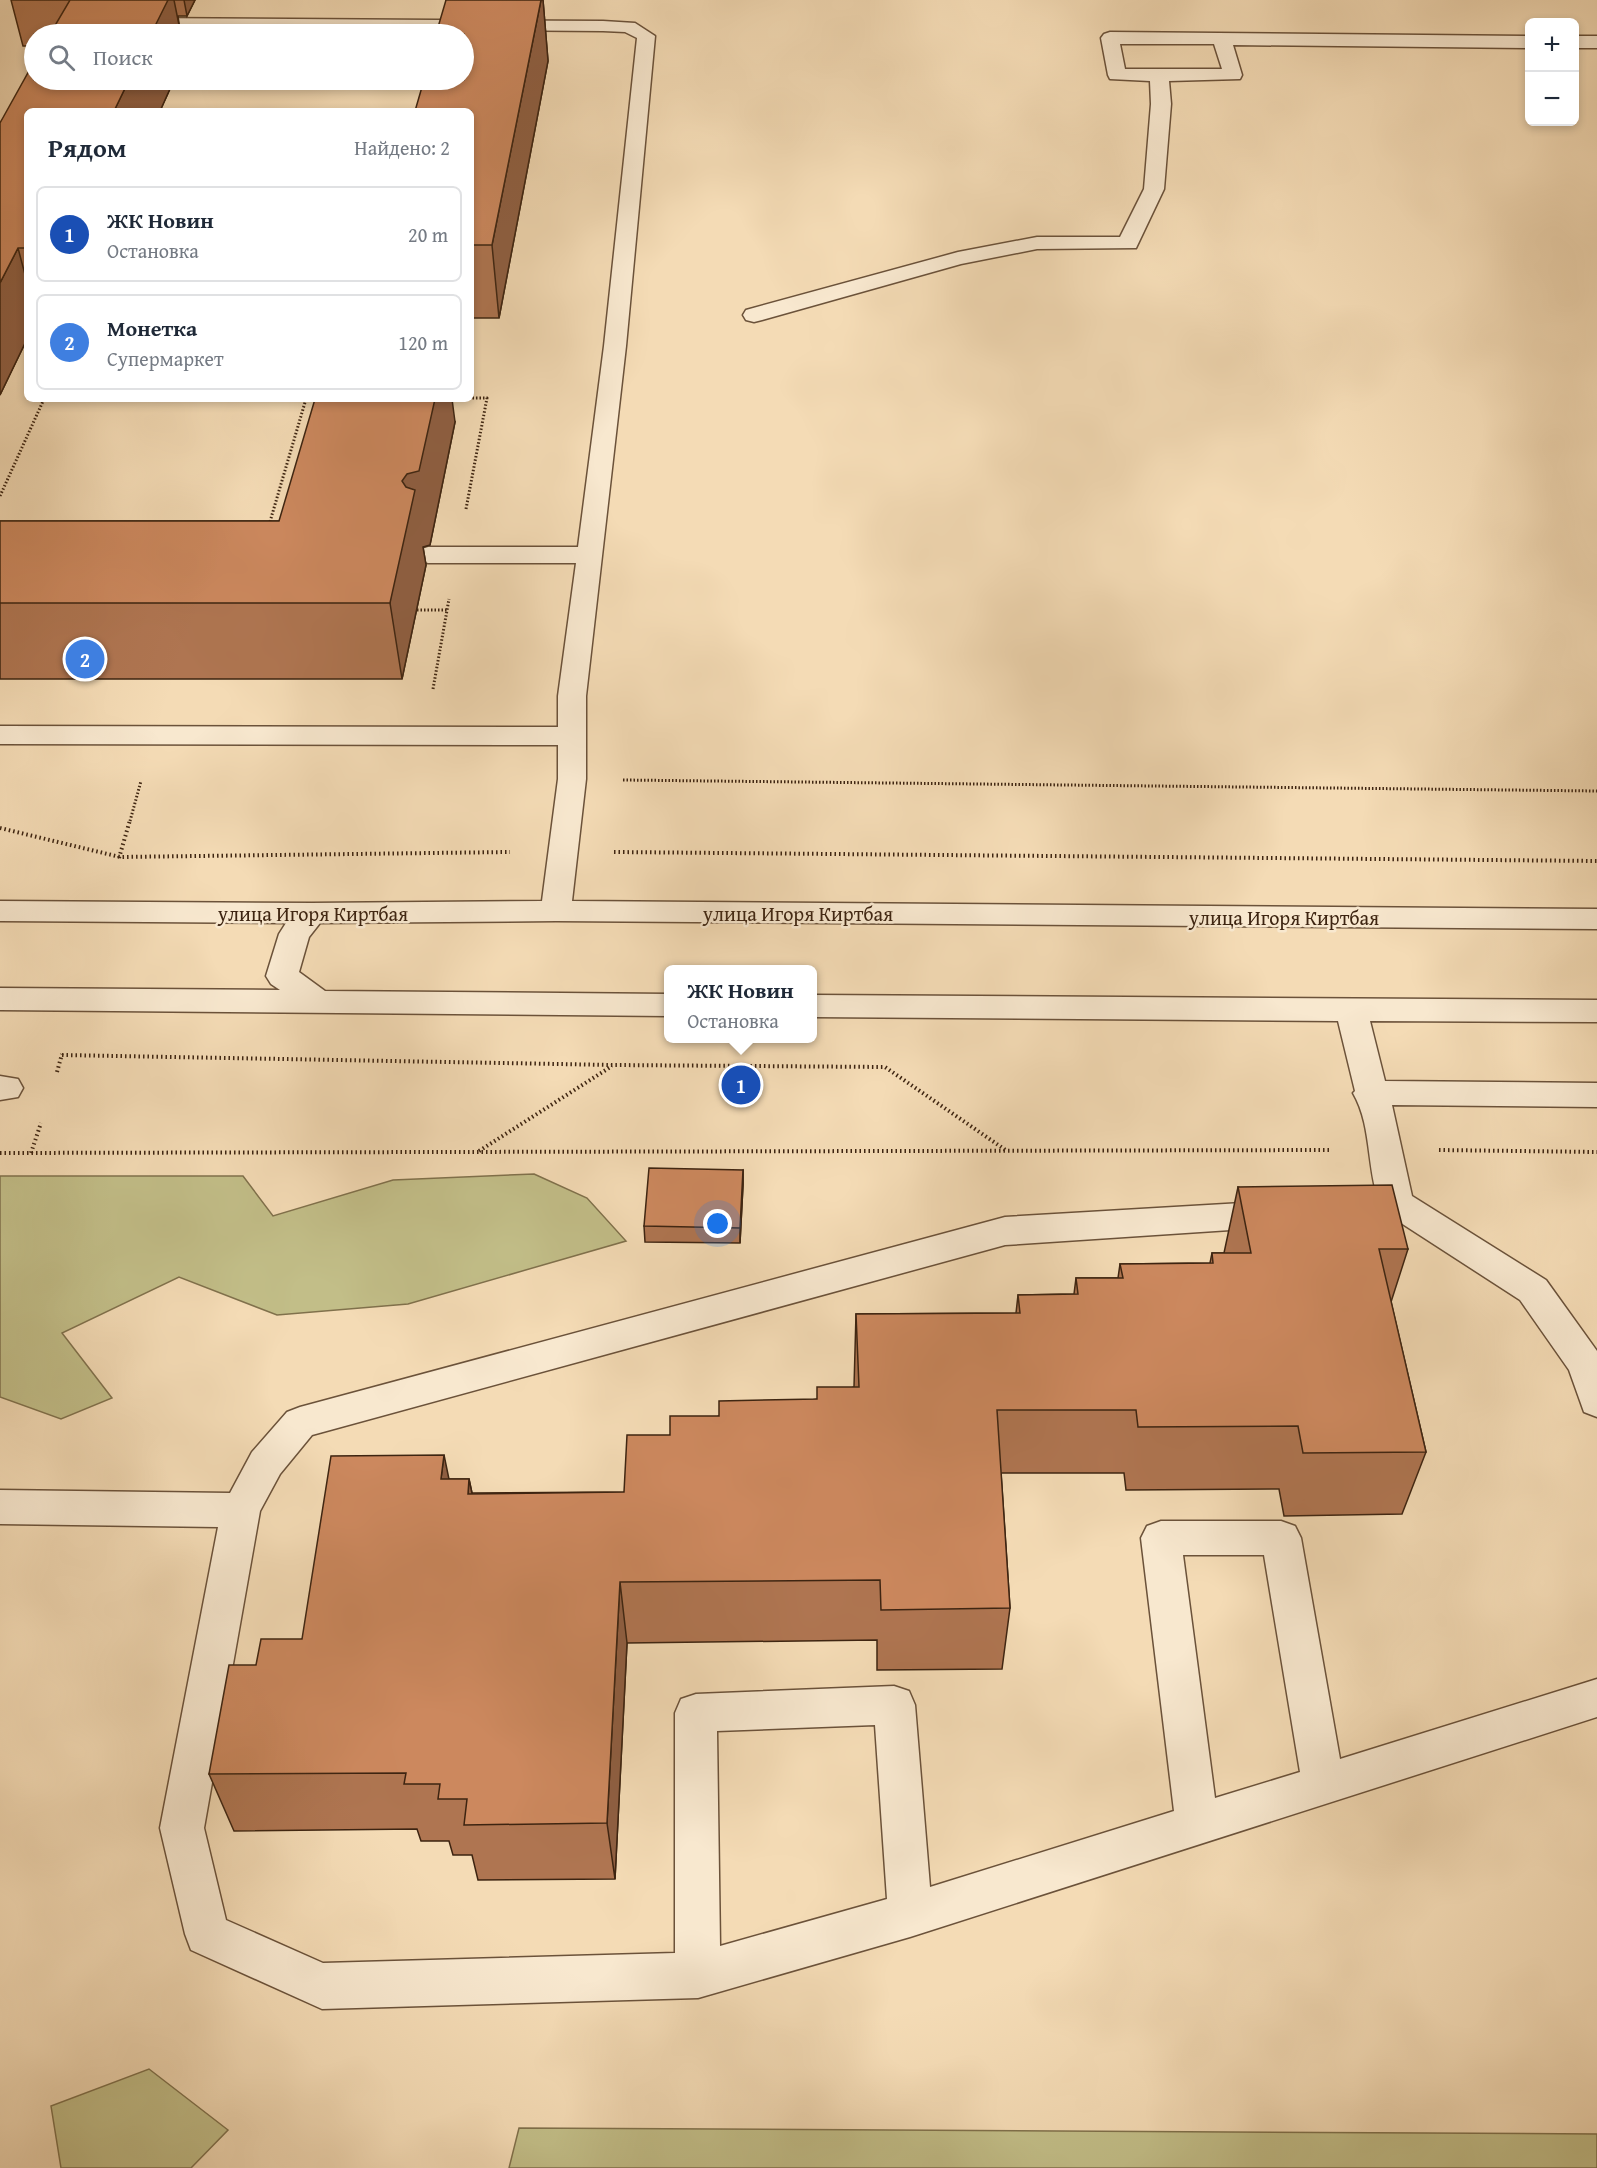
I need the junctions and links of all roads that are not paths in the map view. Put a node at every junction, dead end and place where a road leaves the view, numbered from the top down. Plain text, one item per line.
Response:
1 (129, 23) edge
2 (287, 24) edge
3 (474, 25) edge
4 (1222, 39) junction
5 (1525, 42) edge
6 (1579, 42) edge
7 (1597, 42) edge
8 (1159, 75) junction
9 (754, 315) dead end
10 (428, 555) dead end
11 (588, 555) junction
12 (0, 735) edge
13 (572, 736) junction
14 (0, 911) edge
15 (556, 911) junction
16 (312, 913) junction
17 (1597, 919) edge
18 (0, 999) edge
19 (320, 1003) junction
20 (664, 1005) edge
21 (817, 1005) edge
22 (1351, 1008) junction
23 (1597, 1011) edge
24 (1370, 1093) junction
25 (1597, 1095) edge
26 (1310, 1212) edge
27 (1597, 1401) edge
28 (0, 1507) edge
29 (241, 1510) junction
30 (1597, 1698) edge
31 (1323, 1784) junction
32 (1197, 1823) junction
33 (910, 1915) junction
34 (698, 1975) junction

1 - 2 street
3 - 11 street
4 - 5 street
4 - 8 street
4 - 8 street
6 - 7 street
8 - 9 street
10 - 11 street
11 - 13 street
12 - 13 street
13 - 15 street
14 - 16 street, улица Игоря Киртбая
15 - 16 street, улица Игоря Киртбая
15 - 17 street, улица Игоря Киртбая
16 - 19 street
18 - 19 street
19 - 20 street
21 - 22 street
22 - 23 street
22 - 24 street
24 - 25 street
24 - 27 street
26 - 29 street
28 - 29 street
29 - 34 street
30 - 31 street
31 - 32 street
31 - 32 street
32 - 33 street
33 - 34 street
33 - 34 street

